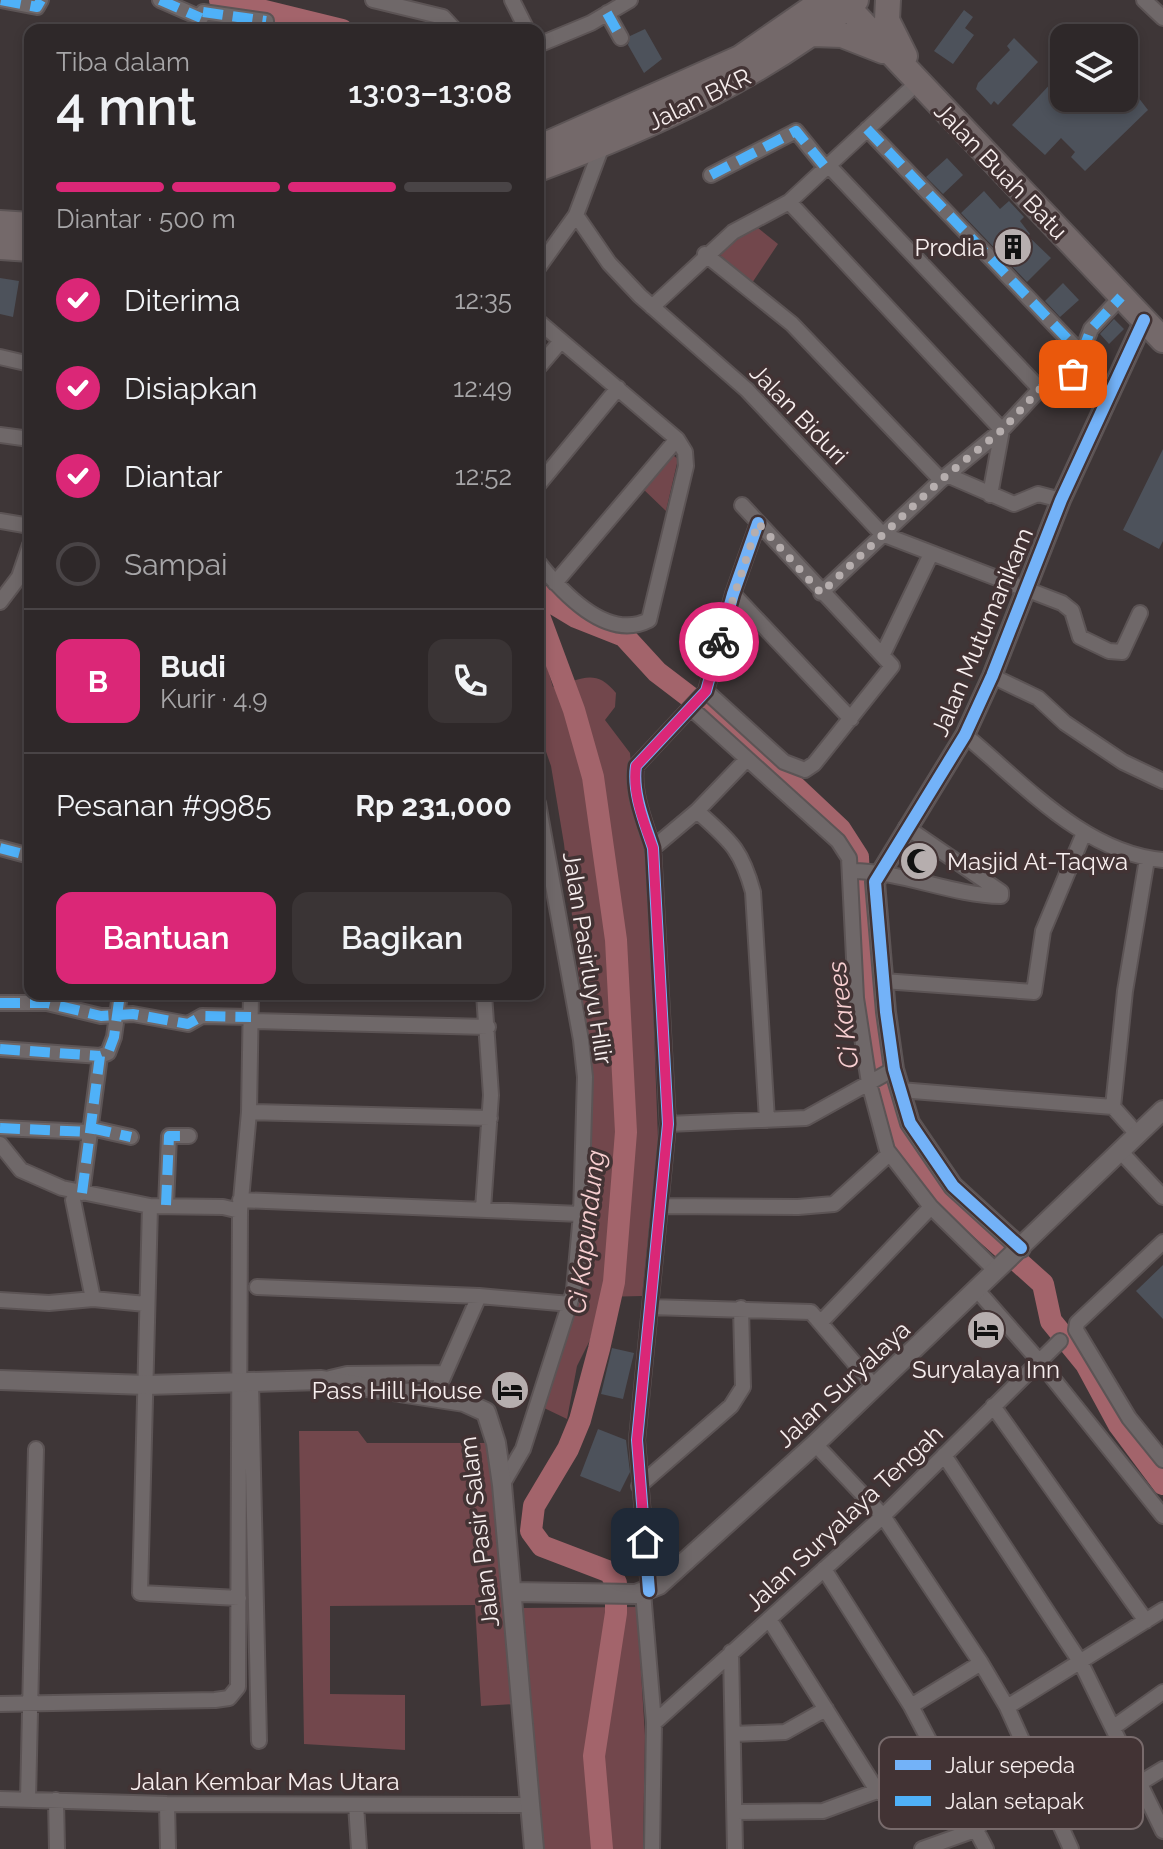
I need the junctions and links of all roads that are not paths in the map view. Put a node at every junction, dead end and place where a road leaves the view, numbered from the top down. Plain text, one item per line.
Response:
1 (1, 0) edge
2 (41, 0) edge
3 (160, 0) edge
4 (373, 0) edge
5 (512, 0) edge
6 (630, 0) edge
7 (796, 0) edge
8 (888, 0) edge
9 (1144, 0) edge
10 (846, 1) edge
11 (607, 13) junction
12 (203, 14) edge
13 (1163, 18) edge
14 (266, 21) dead end
15 (449, 24) edge
16 (524, 24) edge
17 (782, 29) junction
18 (813, 34) junction
19 (621, 38) dead end
20 (544, 42) edge
21 (901, 58) junction
22 (917, 83) junction
23 (867, 129) junction
24 (544, 145) edge
25 (602, 146) junction
26 (544, 167) edge
27 (827, 167) junction
28 (711, 175) dead end
29 (789, 202) junction
30 (576, 215) junction
31 (0, 223) edge
32 (24, 225) edge
33 (0, 247) edge
34 (24, 249) edge
35 (705, 254) junction
36 (544, 260) edge
37 (1121, 297) junction
38 (652, 307) junction
39 (1154, 324) edge
40 (544, 326) edge
41 (1163, 340) edge
42 (561, 341) junction
43 (1080, 352) junction
44 (0, 357) edge
45 (544, 361) edge
46 (24, 363) edge
47 (618, 388) junction
48 (1040, 389) junction
49 (1002, 430) junction
50 (0, 435) edge
51 (24, 438) edge
52 (677, 439) junction
53 (544, 478) edge
54 (944, 478) junction
55 (990, 495) junction
56 (1061, 500) junction
57 (742, 505) dead end
58 (0, 521) edge
59 (758, 523) junction
60 (24, 525) edge
61 (882, 534) junction
62 (931, 554) junction
63 (24, 562) edge
64 (544, 569) edge
65 (555, 583) junction
66 (1026, 591) junction
67 (821, 593) junction
68 (733, 594) junction
69 (0, 602) edge
70 (1140, 613) dead end
71 (883, 654) junction
72 (992, 676) junction
73 (698, 700) junction
74 (851, 719) junction
75 (965, 735) junction
76 (747, 759) junction
77 (1163, 781) edge
78 (697, 811) junction
79 (906, 827) junction
80 (1084, 833) junction
81 (544, 842) edge
82 (0, 848) edge
83 (653, 848) junction
84 (24, 854) edge
85 (1147, 859) junction
86 (1163, 860) edge
87 (855, 871) junction
88 (877, 871) junction
89 (883, 981) junction
90 (119, 1000) edge
91 (251, 1000) edge
92 (485, 1000) edge
93 (0, 1003) edge
94 (118, 1014) junction
95 (251, 1019) junction
96 (488, 1027) junction
97 (0, 1049) edge
98 (100, 1056) junction
99 (879, 1078) junction
100 (900, 1090) junction
101 (1113, 1107) junction
102 (1163, 1110) edge
103 (249, 1112) junction
104 (490, 1118) junction
105 (767, 1120) junction
106 (668, 1124) junction
107 (0, 1128) edge
108 (90, 1130) junction
109 (1138, 1135) junction
110 (189, 1136) dead end
111 (131, 1137) dead end
112 (0, 1144) edge
113 (1121, 1152) junction
114 (889, 1154) junction
115 (78, 1196) junction
116 (1163, 1197) edge
117 (166, 1205) junction
118 (150, 1206) junction
119 (240, 1206) junction
120 (662, 1206) junction
121 (931, 1207) junction
122 (483, 1209) junction
123 (581, 1214) junction
124 (1163, 1242) edge
125 (1008, 1259) junction
126 (257, 1287) dead end
127 (977, 1290) junction
128 (479, 1296) junction
129 (93, 1299) junction
130 (0, 1300) edge
131 (146, 1304) junction
132 (570, 1304) junction
133 (650, 1307) junction
134 (741, 1308) junction
135 (822, 1321) junction
136 (1060, 1341) dead end
137 (1039, 1361) junction
138 (443, 1373) junction
139 (0, 1380) edge
140 (321, 1380) junction
141 (246, 1382) junction
142 (147, 1385) junction
143 (874, 1386) junction
144 (434, 1398) junction
145 (993, 1406) junction
146 (496, 1443) junction
147 (815, 1444) junction
148 (36, 1449) dead end
149 (523, 1449) junction
150 (944, 1455) junction
151 (1163, 1460) edge
152 (502, 1485) junction
153 (639, 1486) junction
154 (883, 1516) junction
155 (1163, 1516) edge
156 (824, 1569) junction
157 (512, 1592) junction
158 (643, 1592) junction
159 (239, 1598) junction
160 (1163, 1610) edge
161 (769, 1619) junction
162 (1146, 1621) junction
163 (731, 1652) junction
164 (981, 1663) junction
165 (1081, 1663) junction
166 (1163, 1692) edge
167 (0, 1704) edge
168 (30, 1705) junction
169 (911, 1706) junction
170 (1007, 1707) junction
171 (826, 1709) junction
172 (654, 1723) junction
173 (1114, 1727) junction
174 (733, 1734) junction
175 (929, 1737) edge
176 (1021, 1737) edge
177 (1119, 1737) edge
178 (259, 1741) dead end
179 (1163, 1769) edge
180 (1143, 1781) edge
181 (1143, 1789) edge
182 (878, 1792) joint
183 (0, 1799) edge
184 (28, 1800) junction
185 (56, 1800) junction
186 (167, 1804) junction
187 (356, 1805) junction
188 (530, 1805) junction
189 (735, 1812) junction
190 (978, 1829) joint
191 (1062, 1829) edge
192 (1163, 1831) edge
193 (57, 1849) edge
194 (168, 1849) edge
195 (359, 1849) edge
196 (534, 1849) edge
197 (652, 1849) edge
198 (735, 1849) edge
199 (922, 1849) edge
200 (986, 1849) edge
201 (1071, 1849) edge

1 - 2 street
3 - 12 street
4 - 15 street
5 - 16 street
6 - 11 street
7 - 17 main road
8 - 21 main road
9 - 13 street
10 - 17 main road, Jalan BKR
10 - 18 main road, Jalan BKR
10 - 21 main road, Jalan Buah Batu
11 - 19 street
11 - 20 street
12 - 14 street
17 - 24 main road, Jalan BKR
18 - 21 main road
18 - 25 main road, Jalan BKR
21 - 22 main road, Jalan Buah Batu
21 - 39 main road, Jalan Buah Batu
22 - 23 street
22 - 37 main road, Jalan Buah Batu
23 - 27 street
23 - 43 street
25 - 26 main road, Jalan BKR
25 - 30 street
27 - 28 street
27 - 29 street
27 - 48 street
29 - 35 street
29 - 49 street
30 - 36 street
30 - 38 street, Jalan Biduri
31 - 32 main road
33 - 34 main road
35 - 38 street
35 - 54 street
37 - 39 main road, Jalan Buah Batu
37 - 43 street
38 - 61 street, Jalan Biduri
39 - 41 main road, Jalan Buah Batu
39 - 56 street, Jalan Mutumanikam
40 - 42 street
42 - 45 street
42 - 47 street
43 - 48 street
44 - 46 street
47 - 52 street
47 - 53 street
48 - 49 street
49 - 54 street
49 - 55 street
50 - 51 street
52 - 65 street
52 - 65 street
54 - 55 street
54 - 61 street
55 - 56 street
56 - 66 street, Jalan Mutumanikam
57 - 59 street
58 - 60 street
59 - 67 street
59 - 68 street
61 - 62 street, Jalan Biduri
61 - 67 street
62 - 66 street, Jalan Biduri
62 - 71 street
63 - 69 street
64 - 65 street
66 - 70 street, Jalan Biduri
66 - 72 street, Jalan Mutumanikam
67 - 71 street
68 - 73 street
68 - 74 street
71 - 74 street
72 - 75 street, Jalan Mutumanikam
72 - 77 street
73 - 74 street
73 - 76 street
73 - 83 street
75 - 79 street, Jalan Mutumanikam
75 - 80 street
76 - 78 street
76 - 87 street
78 - 83 street
78 - 105 street
79 - 88 street, Jalan Mutumanikam
79 - 88 street
80 - 85 street
80 - 89 street
81 - 123 street, Jalan Pasirluyu Hilir
82 - 84 street
83 - 106 street
85 - 86 street
85 - 101 street
87 - 88 street
87 - 99 street
88 - 89 street, Jalan Mutumanikam
89 - 99 street, Jalan Mutumanikam
90 - 94 street
91 - 95 street
92 - 96 street
93 - 94 street
94 - 95 street
94 - 98 street
95 - 96 street
95 - 103 street
96 - 104 street
97 - 98 street
98 - 108 street
99 - 100 street, Jalan Mutumanikam
99 - 105 street
99 - 114 street
100 - 101 street
100 - 125 street, Jalan Mutumanikam
101 - 109 street
102 - 109 street, Jalan Suryalaya
103 - 104 street
103 - 119 street
104 - 122 street
105 - 106 street
106 - 120 street
107 - 108 street
108 - 111 street
108 - 115 street
109 - 113 street, Jalan Suryalaya
110 - 117 street
112 - 115 street
113 - 116 street
113 - 125 street, Jalan Suryalaya
114 - 120 street
114 - 121 street
115 - 118 street
115 - 129 street
117 - 118 street
117 - 119 street
118 - 131 street
119 - 122 street
119 - 141 street
120 - 133 street
121 - 125 street
121 - 135 street
122 - 123 street
123 - 132 street, Jalan Pasirluyu Hilir
124 - 151 street
125 - 127 street, Jalan Suryalaya
126 - 128 street
127 - 137 street
127 - 143 street, Jalan Suryalaya
128 - 132 street
128 - 138 street
129 - 130 street
129 - 131 street
131 - 142 street
132 - 149 street, Jalan Pasirluyu Hilir
133 - 134 street
133 - 153 street
134 - 135 street
134 - 153 street
135 - 143 street
136 - 137 street, Jalan Suryalaya Tengah
137 - 145 street, Jalan Suryalaya Tengah
137 - 155 street
138 - 140 street
138 - 144 street
139 - 142 street, Jalan Pasir Salam
140 - 141 street, Jalan Pasir Salam
140 - 144 street, Jalan Pasir Salam
141 - 142 street, Jalan Pasir Salam
141 - 159 street
141 - 178 street
142 - 159 street
143 - 147 street, Jalan Suryalaya
144 - 146 street, Jalan Pasir Salam
145 - 150 street, Jalan Suryalaya Tengah
145 - 162 street
146 - 149 street
146 - 152 street, Jalan Pasir Salam
147 - 154 street
147 - 158 street, Jalan Suryalaya
148 - 168 street
149 - 152 street, Jalan Pasirluyu Hilir
150 - 154 street, Jalan Suryalaya Tengah
150 - 165 street
152 - 157 street, Jalan Pasir Salam
153 - 158 street
154 - 156 street, Jalan Suryalaya Tengah
154 - 164 street
156 - 161 street, Jalan Suryalaya Tengah
156 - 169 street
157 - 158 street
157 - 188 street, Jalan Pasir Salam
158 - 172 street
159 - 168 street
160 - 162 street
161 - 163 street, Jalan Suryalaya Tengah
161 - 171 street
162 - 165 street
163 - 172 street, Jalan Suryalaya Tengah
163 - 174 street
164 - 169 street
164 - 170 street
165 - 170 street
165 - 173 street
166 - 173 street
167 - 168 street
168 - 184 street
169 - 175 street
170 - 176 street
171 - 174 street
171 - 182 street
172 - 197 street
173 - 177 street
174 - 189 street
179 - 180 street
181 - 192 street
182 - 189 street
183 - 184 street, Jalan Kembar Mas Utara
184 - 185 street, Jalan Kembar Mas Utara
185 - 186 street, Jalan Kembar Mas Utara
185 - 193 street
186 - 187 street, Jalan Kembar Mas Utara
186 - 194 street
187 - 188 street, Jalan Kembar Mas Utara
187 - 195 street
188 - 196 street, Jalan Pasir Salam
189 - 198 street
190 - 199 street
190 - 200 street
191 - 201 street

